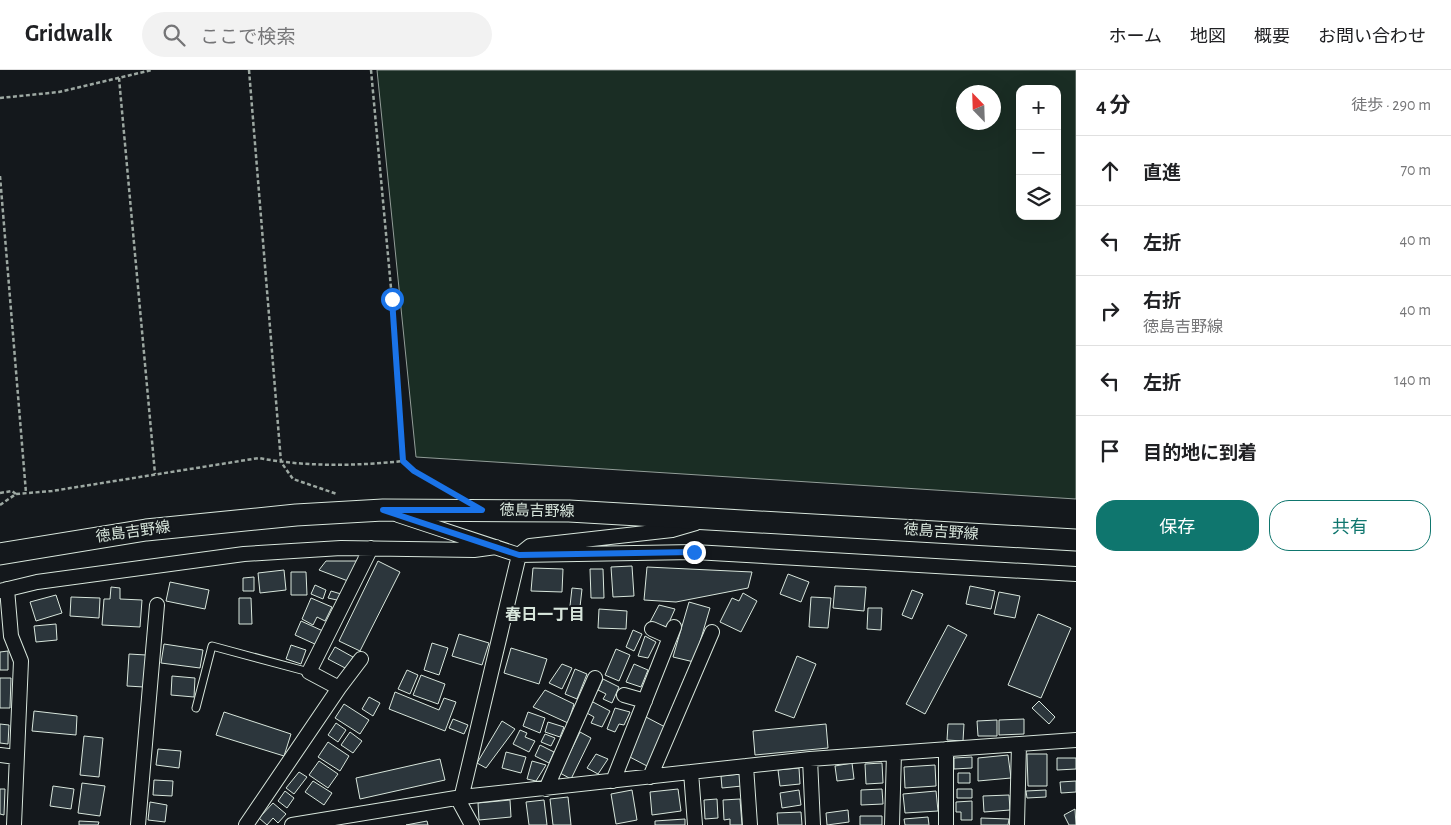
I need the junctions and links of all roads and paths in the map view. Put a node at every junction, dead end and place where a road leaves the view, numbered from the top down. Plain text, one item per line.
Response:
1 (152, 70) edge
2 (249, 70) edge
3 (371, 70) edge
4 (119, 78) junction
5 (0, 98) edge
6 (0, 176) edge
7 (403, 461) junction
8 (281, 462) junction
9 (155, 474) junction
10 (0, 493) edge
11 (26, 493) junction
12 (16, 494) junction
13 (340, 495) dead end
14 (456, 495) dead end
15 (0, 505) edge
16 (383, 510) junction
17 (716, 518) junction
18 (1076, 540) edge
19 (496, 547) junction
20 (371, 548) junction
21 (0, 554) edge
22 (519, 555) junction
23 (1076, 574) edge
24 (3, 590) edge
25 (157, 605) dead end
26 (652, 629) dead end
27 (712, 632) dead end
28 (361, 659) dead end
29 (309, 672) junction
30 (595, 678) dead end
31 (339, 688) junction
32 (624, 695) dead end
33 (645, 701) junction
34 (196, 708) dead end
35 (1076, 740) edge
36 (1019, 744) junction
37 (946, 749) junction
38 (894, 753) junction
39 (0, 755) edge
40 (16, 757) junction
41 (810, 759) junction
42 (746, 766) junction
43 (691, 772) junction
44 (650, 777) junction
45 (613, 781) junction
46 (546, 789) junction
47 (462, 797) junction
48 (14, 825) edge
49 (138, 825) edge
50 (246, 825) edge
51 (292, 825) edge
52 (472, 825) edge
53 (695, 825) edge
54 (750, 825) edge
55 (813, 825) edge
56 (892, 825) edge
57 (946, 825) edge
58 (1017, 825) edge

1 - 4 path
2 - 8 path
3 - 7 path
4 - 5 path
4 - 9 path
6 - 11 path
7 - 8 path
7 - 14 path
8 - 9 path
8 - 13 path
9 - 11 path
10 - 12 path
11 - 12 path
12 - 15 path
16 - 17 main road, 徳島吉野線
16 - 19 street
16 - 21 main road, 徳島吉野線
17 - 18 main road, 徳島吉野線
17 - 22 street
19 - 20 street
19 - 22 street
20 - 24 street
20 - 29 street
22 - 23 street
22 - 47 street
24 - 40 street
25 - 49 street
26 - 33 street
27 - 44 street
28 - 31 street
29 - 31 street
29 - 34 lane
30 - 46 street
31 - 50 street
32 - 33 street
33 - 45 street
35 - 36 street
36 - 37 street
36 - 58 street
37 - 38 street
37 - 57 street
38 - 41 street
38 - 56 street
39 - 40 street
40 - 48 street
41 - 42 street
41 - 55 street
42 - 43 street
42 - 54 street
43 - 44 street
43 - 53 street
44 - 45 street
45 - 46 street
46 - 47 street
47 - 51 street
47 - 52 street

